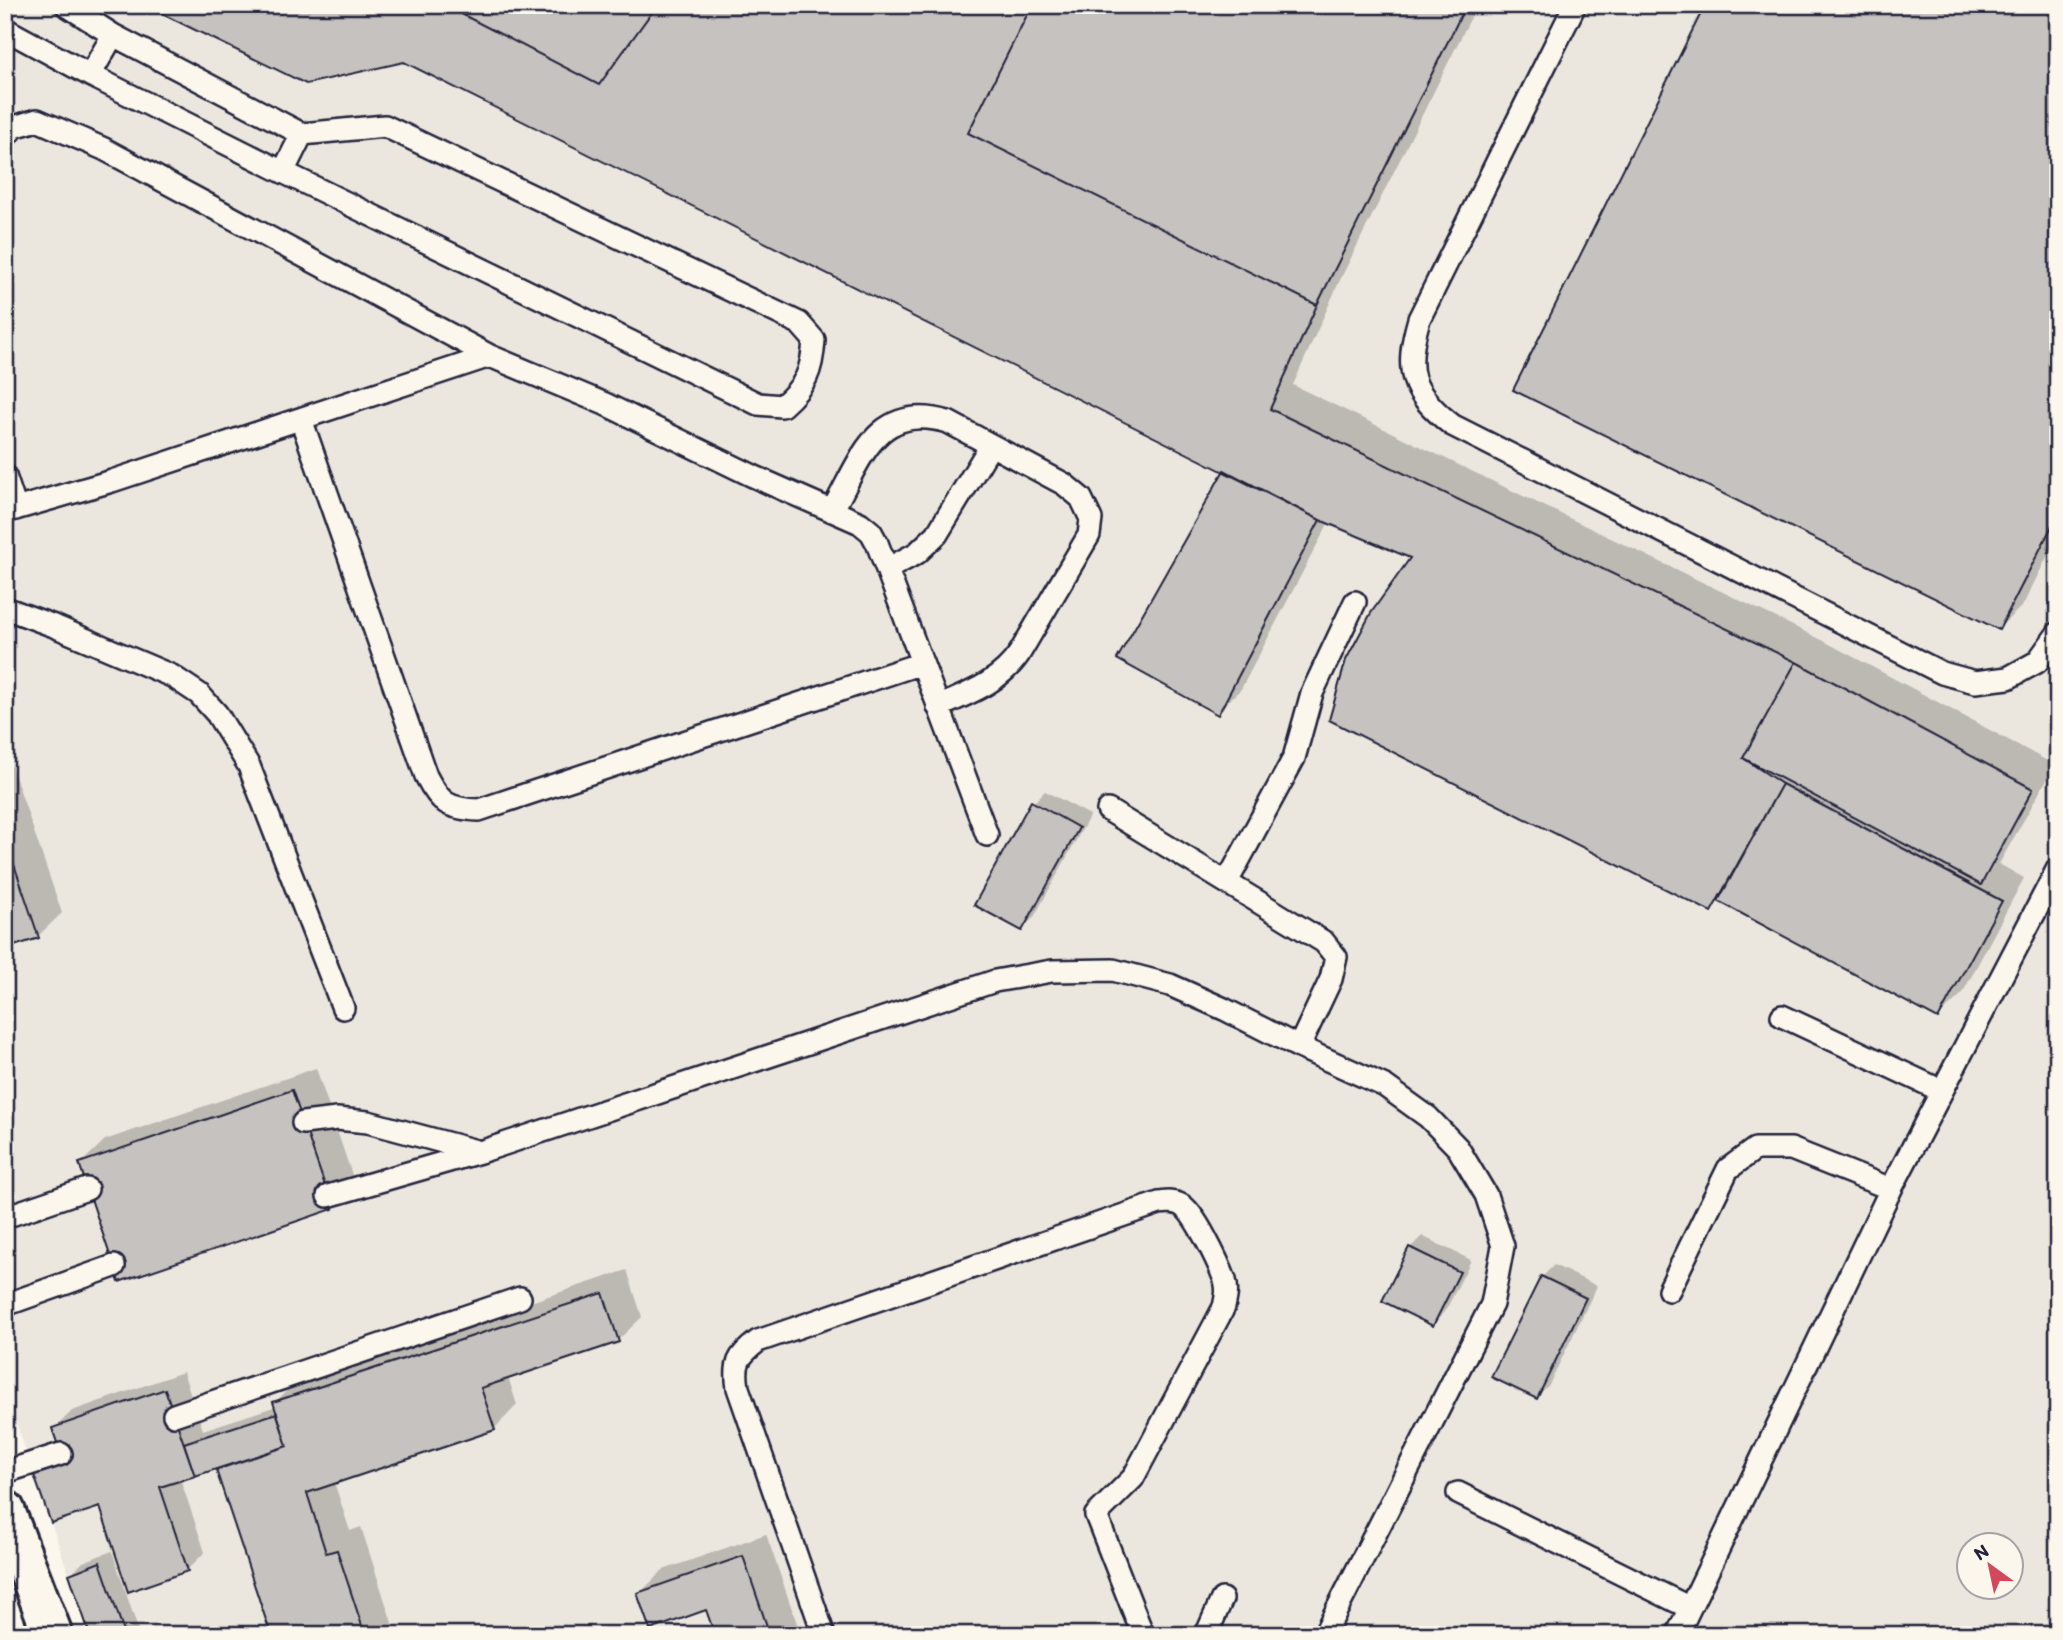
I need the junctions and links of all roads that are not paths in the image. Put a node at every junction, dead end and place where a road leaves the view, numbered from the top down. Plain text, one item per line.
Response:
1 (66, 5) edge
2 (1575, 5) edge
3 (5, 29) edge
4 (113, 35) junction
5 (90, 75) junction
6 (302, 134) junction
7 (5, 137) edge
8 (283, 172) junction
9 (490, 356) junction
10 (302, 419) junction
11 (991, 445) junction
12 (5, 476) edge
13 (11, 511) edge
14 (832, 511) junction
15 (887, 569) junction
16 (1356, 602) dead end
17 (5, 608) edge
18 (2058, 633) edge
19 (922, 663) junction
20 (938, 707) junction
21 (1108, 810) dead end
22 (987, 835) dead end
23 (2058, 868) edge
24 (1227, 882) junction
25 (343, 1008) dead end
26 (1782, 1016) dead end
27 (1299, 1047) junction
28 (1942, 1091) junction
29 (303, 1123) dead end
30 (480, 1152) junction
31 (87, 1189) dead end
32 (1891, 1189) junction
33 (328, 1196) dead end
34 (5, 1217) edge
35 (114, 1266) dead end
36 (1669, 1290) dead end
37 (520, 1298) dead end
38 (5, 1305) edge
39 (174, 1415) dead end
40 (61, 1454) dead end
41 (5, 1472) edge
42 (1458, 1493) dead end
43 (5, 1510) edge
44 (5, 1568) edge
45 (36, 1590) junction
46 (1222, 1599) dead end
47 (1690, 1608) junction
48 (52, 1635) edge
49 (824, 1635) edge
50 (1143, 1635) edge
51 (1206, 1635) edge
52 (1324, 1635) edge
53 (1676, 1635) edge

1 - 4 lane
2 - 18 lane
3 - 5 lane
4 - 5 lane
4 - 6 lane
5 - 8 lane
6 - 8 lane
6 - 8 lane
7 - 9 lane
9 - 10 lane
9 - 14 lane
10 - 13 lane
10 - 19 lane
11 - 14 lane
11 - 15 lane
11 - 20 lane
12 - 13 lane
14 - 15 lane
15 - 19 lane
16 - 24 lane
17 - 25 lane
19 - 20 lane
20 - 22 lane
21 - 24 lane
23 - 28 lane
24 - 27 lane
26 - 28 lane
27 - 30 lane
27 - 52 lane
28 - 32 lane
29 - 30 lane
30 - 33 lane
31 - 34 lane
32 - 36 lane
32 - 47 lane
35 - 38 lane
37 - 39 lane
40 - 41 lane
42 - 47 lane
43 - 45 street
44 - 45 lane
45 - 48 street
46 - 51 lane
47 - 53 lane
49 - 50 lane

